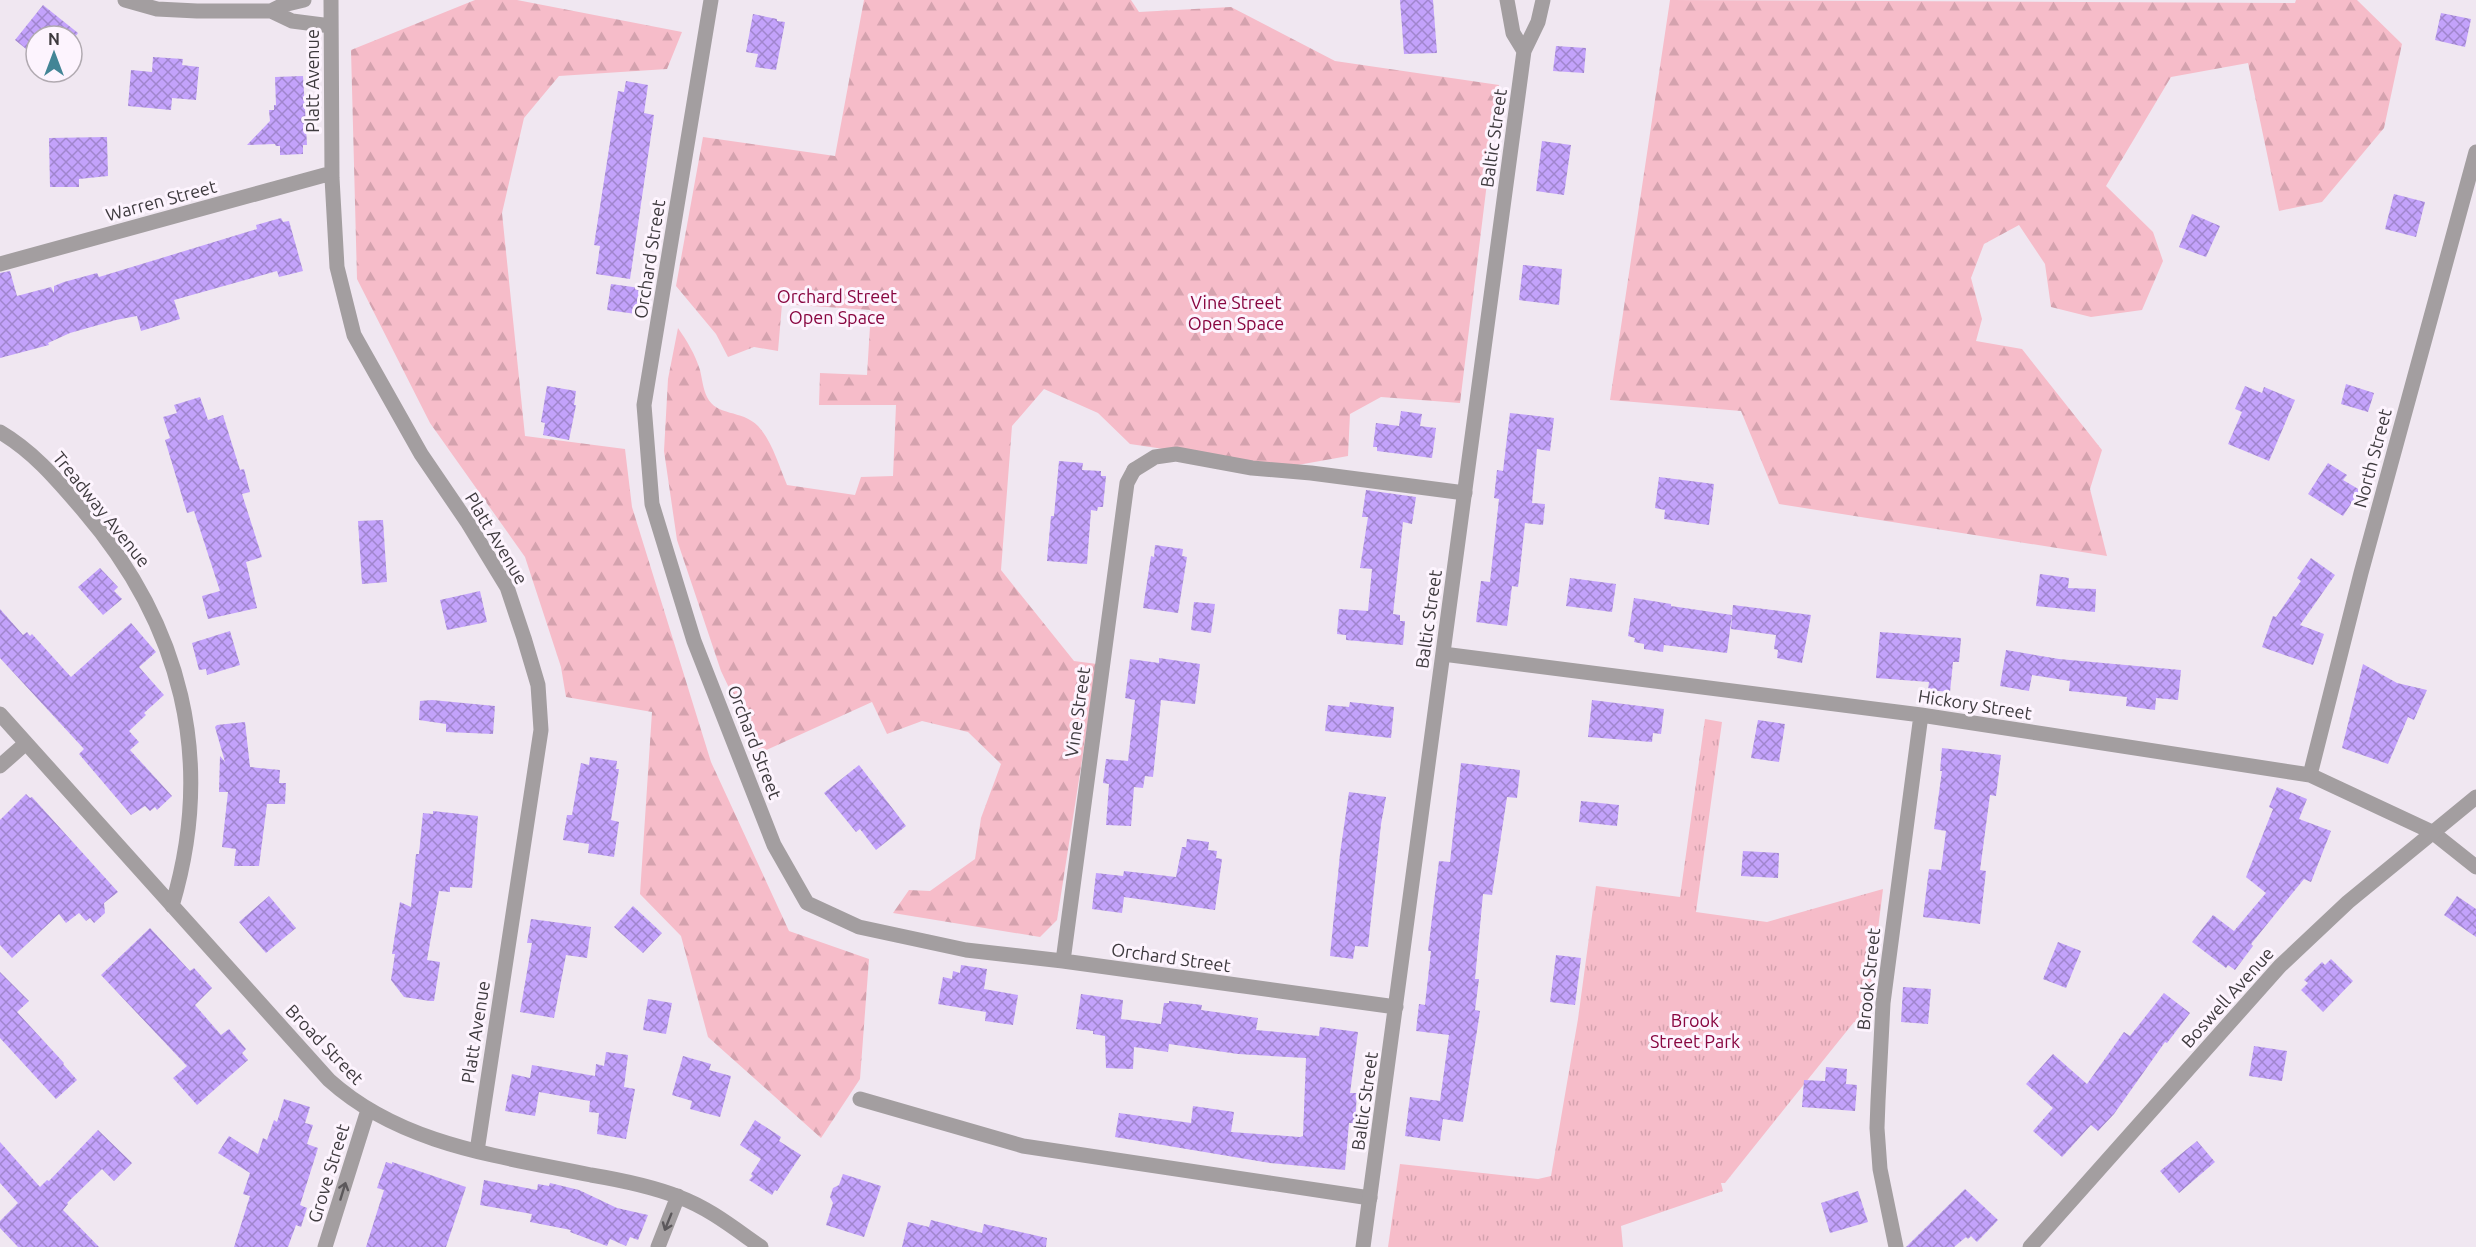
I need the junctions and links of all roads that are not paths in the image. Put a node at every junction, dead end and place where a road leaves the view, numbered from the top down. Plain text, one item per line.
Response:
1 (125, 0) edge
2 (304, 0) edge
3 (331, 0) edge
4 (711, 0) edge
5 (1506, 0) edge
6 (1543, 0) edge
7 (271, 11) junction
8 (331, 26) junction
9 (1524, 51) junction
10 (2476, 152) edge
11 (332, 173) junction
12 (0, 264) edge
13 (0, 432) edge
14 (1465, 493) junction
15 (1443, 654) junction
16 (0, 714) edge
17 (1921, 715) junction
18 (26, 743) junction
19 (0, 766) edge
20 (2310, 775) junction
21 (2476, 797) edge
22 (2433, 832) junction
23 (2476, 867) edge
24 (172, 906) junction
25 (1063, 961) junction
26 (1396, 1007) junction
27 (861, 1099) dead end
28 (368, 1110) junction
29 (477, 1151) junction
30 (678, 1196) junction
31 (1370, 1198) junction
32 (325, 1247) edge
33 (657, 1247) edge
34 (761, 1247) edge
35 (1363, 1247) edge
36 (1896, 1247) edge
37 (2030, 1247) edge

1 - 7 street
2 - 7 street
3 - 8 street, Platt Avenue
4 - 25 street, Orchard Street
5 - 9 street
6 - 9 street, Baltic Street
7 - 8 street
8 - 11 street, Platt Avenue
9 - 14 street, Baltic Street
10 - 20 street, North Street
11 - 12 street, Warren Street
11 - 29 street, Platt Avenue
13 - 24 street, Treadway Avenue
14 - 15 street, Baltic Street
14 - 25 street, Vine Street
15 - 17 street, Hickory Street
15 - 26 street, Baltic Street
16 - 18 street, Broad Street
17 - 20 street, Hickory Street
17 - 36 street, Brook Street
18 - 19 street
18 - 24 street, Broad Street
20 - 22 street, Hickory Street
21 - 22 street, Boswell Avenue
22 - 23 street, Hickory Street
22 - 37 street, Boswell Avenue
24 - 28 street, Broad Street
25 - 26 street, Orchard Street
26 - 31 street, Baltic Street
27 - 31 street
28 - 29 street, Broad Street
32 -> 28 street, Grove Street
29 - 30 street, Broad Street
30 -> 33 street
30 - 34 street, Broad Street
31 - 35 street, Baltic Street

